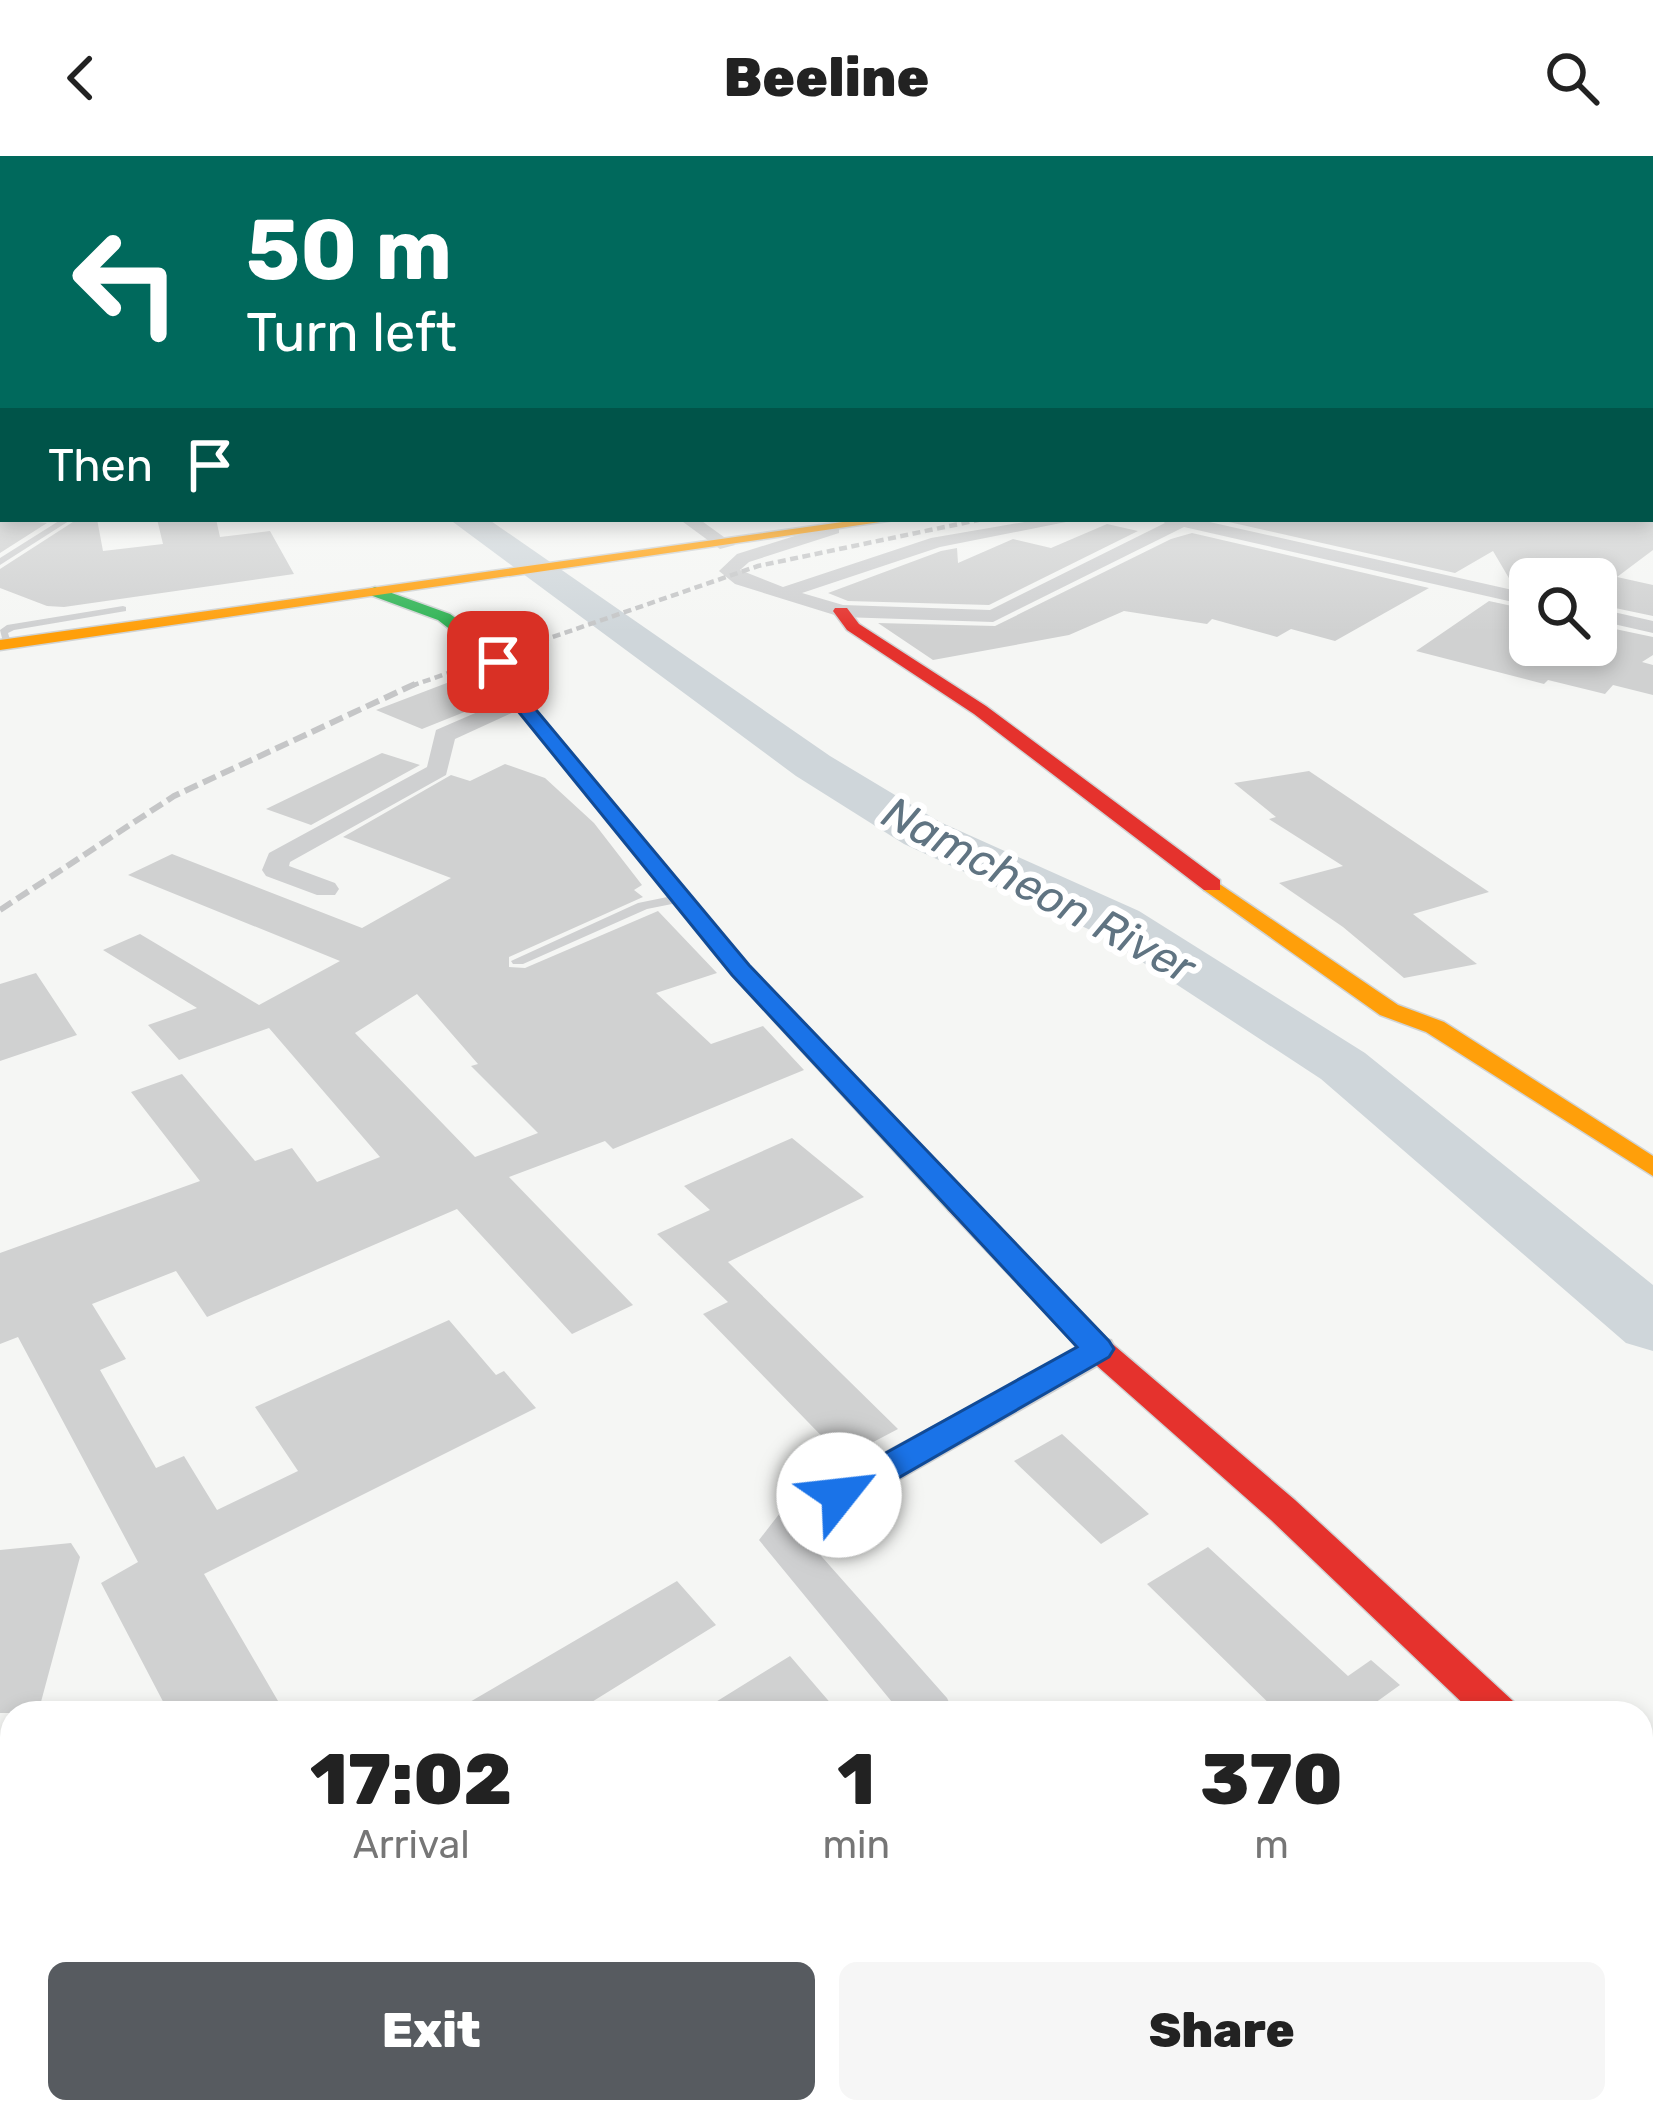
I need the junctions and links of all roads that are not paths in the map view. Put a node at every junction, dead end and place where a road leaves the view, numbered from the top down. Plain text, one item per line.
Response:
1 (63, 522) edge
2 (693, 522) edge
3 (876, 522) edge
4 (1054, 522) edge
5 (1174, 522) edge
6 (1187, 522) edge
7 (833, 529) junction
8 (726, 544) junction
9 (0, 562) edge
10 (375, 592) junction
11 (783, 593) junction
12 (1509, 595) edge
13 (123, 609) dead end
14 (841, 611) junction
15 (1617, 619) edge
16 (1653, 627) edge
17 (4, 644) edge
18 (520, 701) junction
19 (326, 889) dead end
20 (682, 898) junction
21 (518, 961) dead end
22 (1653, 1168) edge
23 (1098, 1349) junction
24 (920, 1701) edge
25 (1486, 1701) edge

1 - 9 lane
2 - 8 street
3 - 7 street
4 - 11 street
5 - 14 street
6 - 12 street
7 - 8 street
7 - 11 street
8 - 10 street
10 - 17 street
10 - 18 street
11 - 14 street
13 - 17 lane
14 - 22 street
15 - 16 street
18 - 19 street
18 - 20 street
20 - 21 lane
20 - 23 street
23 - 24 street
23 - 25 street

